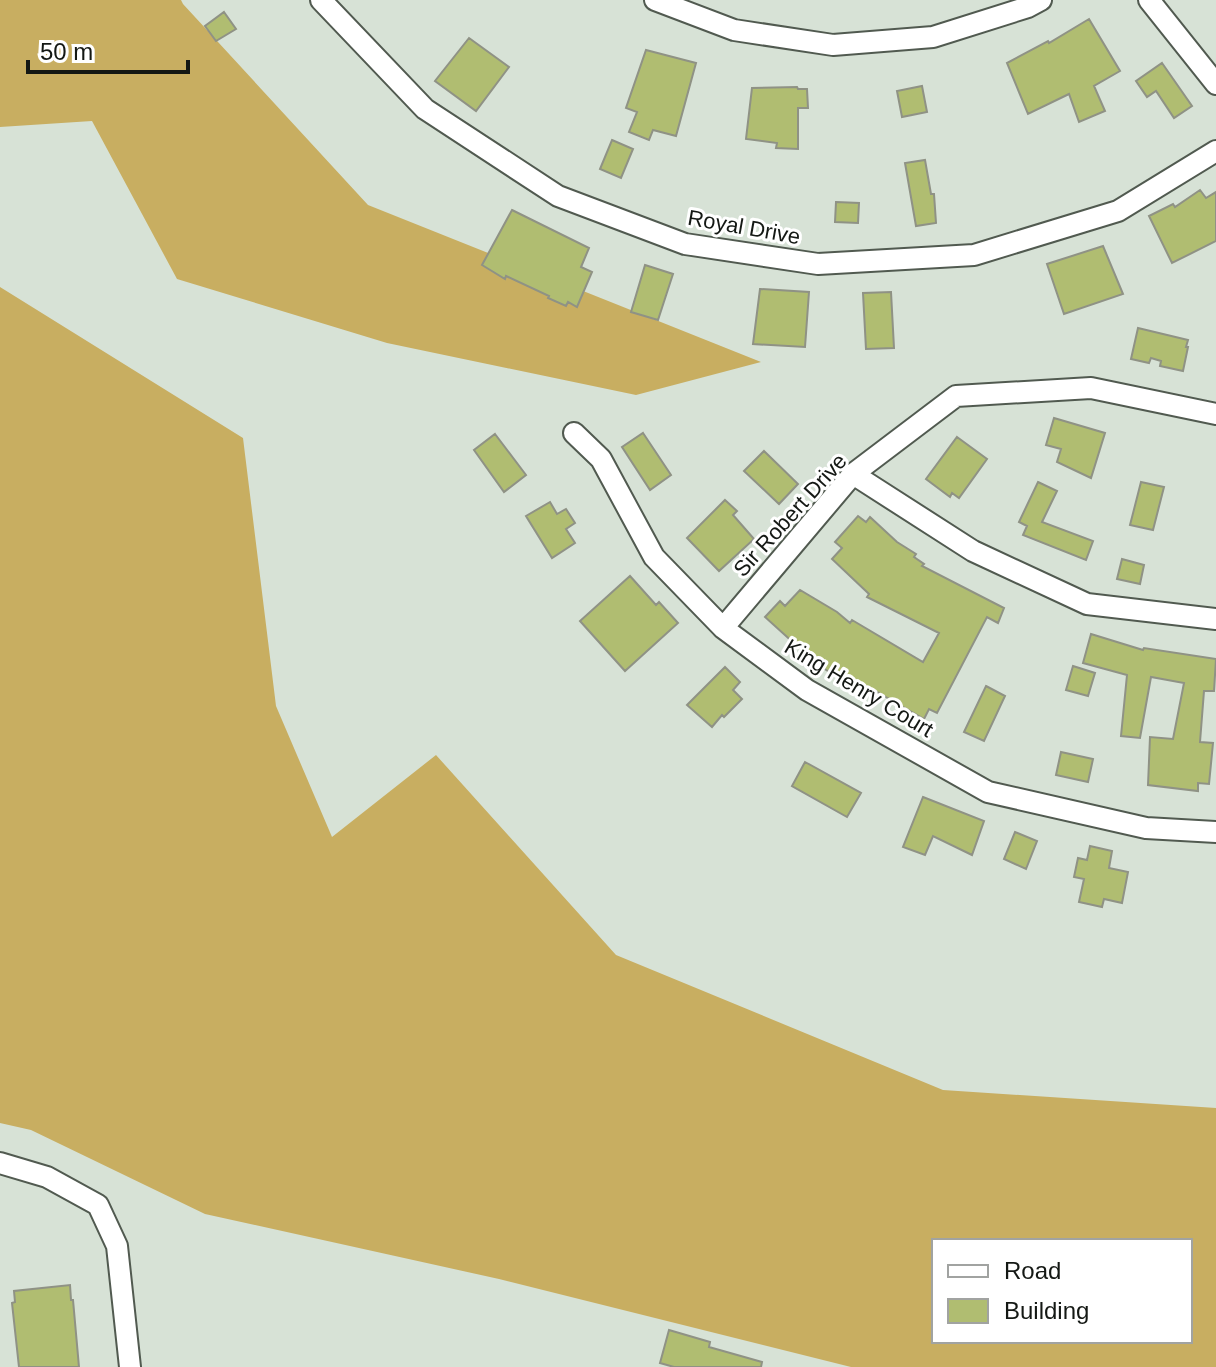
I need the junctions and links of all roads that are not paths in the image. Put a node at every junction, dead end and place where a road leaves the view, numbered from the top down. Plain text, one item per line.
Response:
1 (321, 0) edge
2 (655, 0) edge
3 (1041, 0) edge
4 (1149, 0) edge
5 (1216, 84) edge
6 (1216, 151) edge
7 (1216, 414) edge
8 (574, 433) dead end
9 (853, 474) junction
10 (1216, 619) edge
11 (723, 628) junction
12 (1216, 832) edge
13 (0, 1163) edge
14 (130, 1367) edge

1 - 6 street, Royal Drive
2 - 3 street
4 - 5 street
7 - 9 street, Sir Robert Drive
8 - 11 street, King Henry Court
9 - 10 street
9 - 11 street, Sir Robert Drive
11 - 12 street, King Henry Court
13 - 14 street

